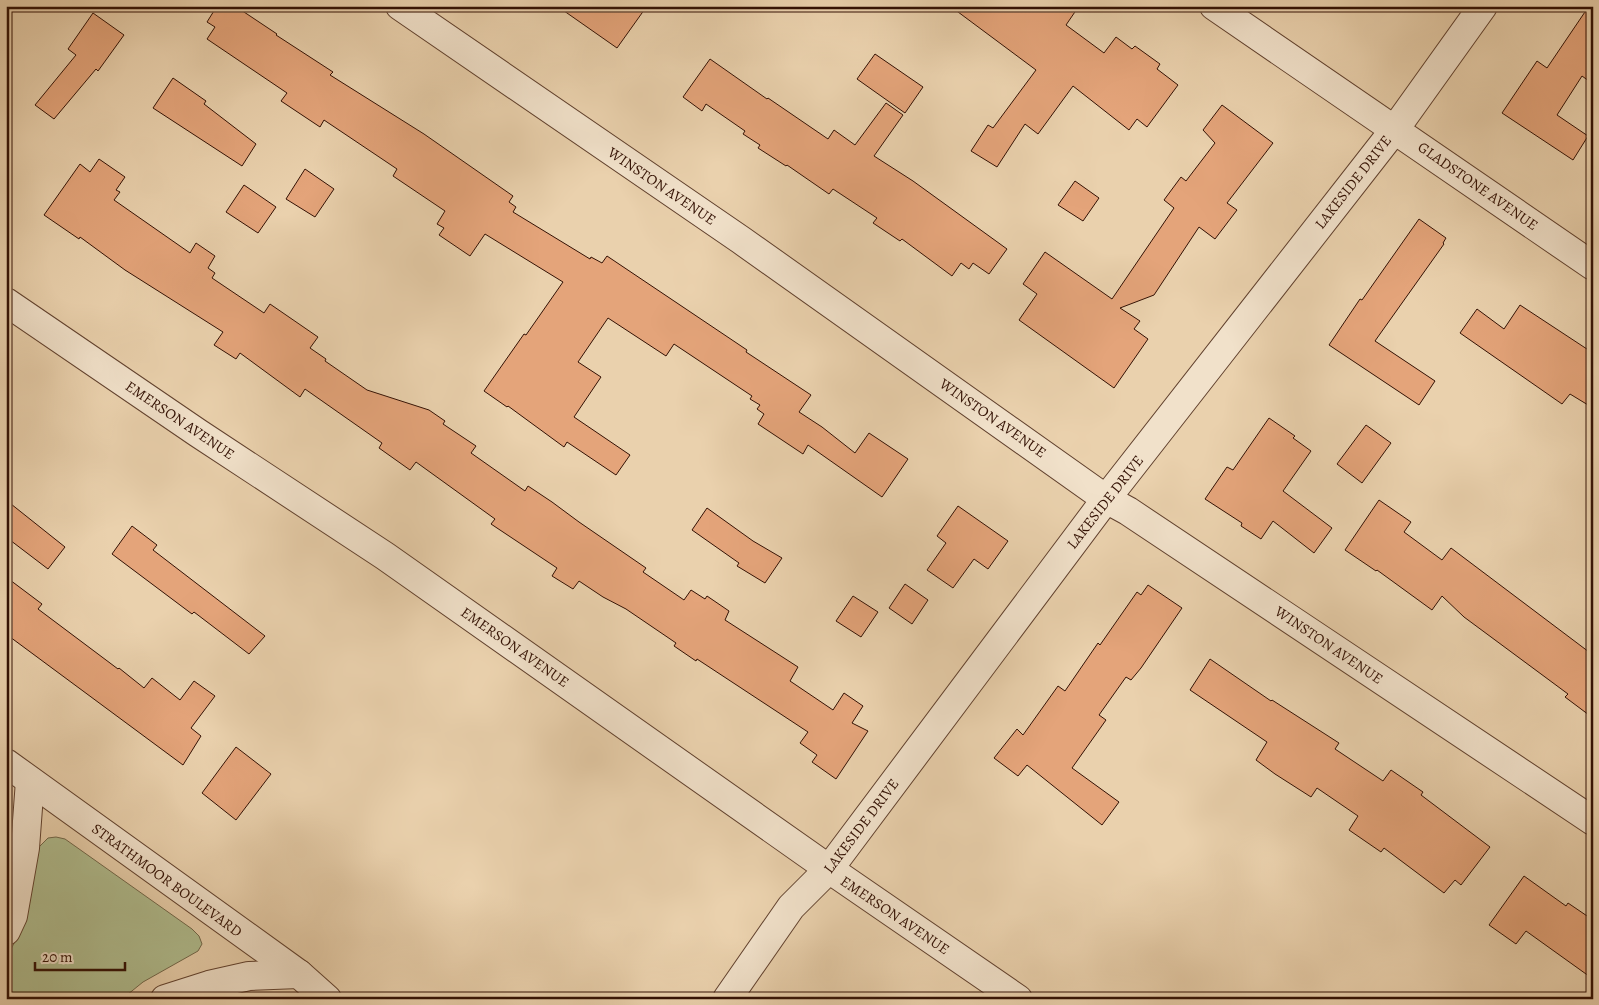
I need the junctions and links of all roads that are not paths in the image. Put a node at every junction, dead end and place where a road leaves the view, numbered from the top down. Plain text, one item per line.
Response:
1 (400, 6) edge
2 (1214, 6) edge
3 (1483, 6) edge
4 (1395, 129) junction
5 (1593, 266) edge
6 (6, 302) edge
7 (1106, 499) junction
8 (6, 763) edge
9 (30, 781) junction
10 (1593, 821) edge
11 (829, 869) junction
12 (6, 931) edge
13 (299, 974) junction
14 (166, 999) edge
15 (327, 999) edge
16 (727, 999) edge
17 (1018, 999) edge

1 - 7 street, WINSTON AVENUE
2 - 4 street, GLADSTONE AVENUE
3 - 4 street, LAKESIDE DRIVE
4 - 5 street, GLADSTONE AVENUE
4 - 7 street, LAKESIDE DRIVE
6 - 11 street, EMERSON AVENUE
7 - 10 street, WINSTON AVENUE
7 - 11 street, LAKESIDE DRIVE
8 - 9 street, STRATHMOOR BOULEVARD
9 - 12 street
9 - 13 street, STRATHMOOR BOULEVARD
11 - 16 street, LAKESIDE DRIVE
11 - 17 street, EMERSON AVENUE
13 - 14 street
13 - 15 street, STRATHMOOR BOULEVARD

